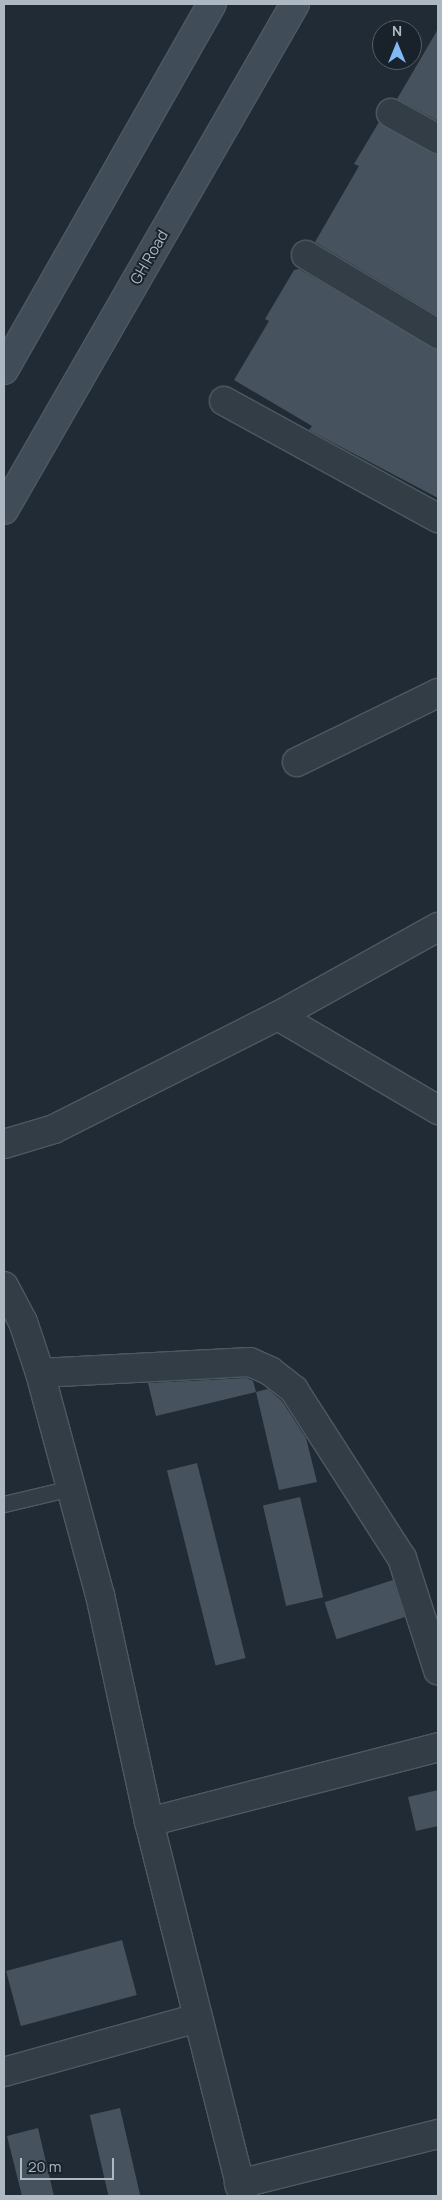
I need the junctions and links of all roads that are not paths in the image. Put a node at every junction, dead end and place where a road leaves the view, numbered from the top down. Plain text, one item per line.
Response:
1 (212, 4) edge
2 (295, 4) edge
3 (391, 113) dead end
4 (438, 139) edge
5 (306, 255) dead end
6 (438, 334) edge
7 (4, 370) edge
8 (224, 401) dead end
9 (4, 510) edge
10 (438, 518) edge
11 (438, 693) edge
12 (297, 762) dead end
13 (438, 927) edge
14 (278, 1016) junction
15 (438, 1110) edge
16 (4, 1144) edge
17 (4, 1286) edge
18 (40, 1373) junction
19 (71, 1488) junction
20 (4, 1504) edge
21 (438, 1670) edge
22 (438, 1747) edge
23 (149, 1822) junction
24 (197, 2018) junction
25 (4, 2072) edge
26 (438, 2134) edge
27 (241, 2190) edge

1 - 7 main road
2 - 9 main road, GH Road
3 - 4 street
5 - 6 street
8 - 10 street
11 - 12 street
13 - 14 street
14 - 15 street
14 - 16 street
17 - 18 street
18 - 19 street
18 - 21 street
19 - 20 lane
19 - 23 street
22 - 23 street
23 - 24 street
24 - 25 street
24 - 27 street
26 - 27 street

